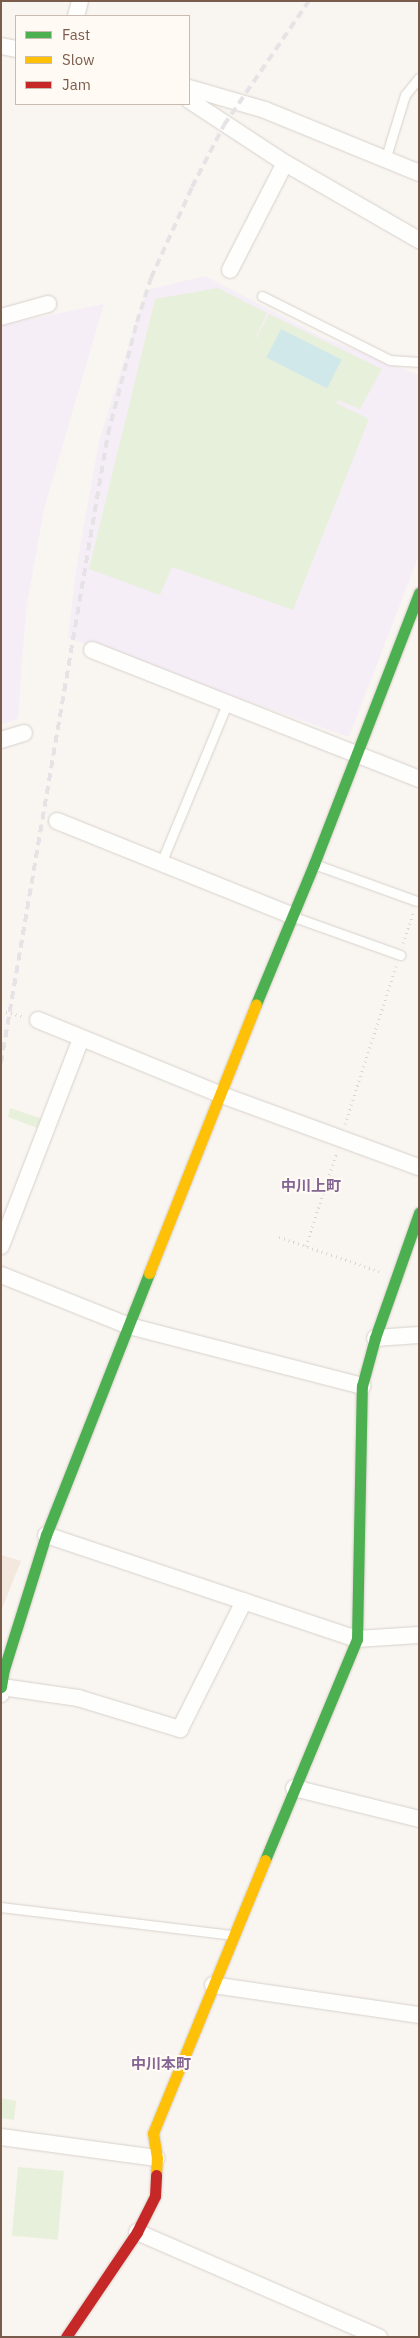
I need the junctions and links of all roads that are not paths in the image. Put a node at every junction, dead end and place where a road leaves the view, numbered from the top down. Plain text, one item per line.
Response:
1 (80, 1) edge
2 (76, 15) edge
3 (1, 46) edge
4 (15, 49) edge
5 (419, 78) edge
6 (190, 88) edge
7 (190, 101) edge
8 (385, 160) junction
9 (285, 163) junction
10 (419, 173) edge
11 (419, 240) edge
12 (230, 270) dead end
13 (262, 296) dead end
14 (48, 304) dead end
15 (1, 317) edge
16 (419, 362) edge
17 (419, 594) edge
18 (413, 625) edge
19 (92, 650) dead end
20 (227, 704) junction
21 (24, 734) dead end
22 (1, 740) edge
23 (355, 754) junction
24 (419, 779) edge
25 (56, 821) dead end
26 (161, 863) junction
27 (314, 864) junction
28 (417, 902) road end
29 (293, 916) junction
30 (400, 955) road end
31 (38, 1020) road end
32 (81, 1039) junction
33 (219, 1094) junction
34 (419, 1166) edge
35 (419, 1213) edge
36 (1, 1246) edge
37 (1, 1275) edge
38 (129, 1326) junction
39 (419, 1335) edge
40 (375, 1338) junction
41 (362, 1386) junction
42 (46, 1535) junction
43 (244, 1601) junction
44 (419, 1635) edge
45 (357, 1639) junction
46 (2, 1689) edge
47 (294, 1788) junction
48 (419, 1819) edge
49 (1, 1907) edge
50 (233, 1935) junction
51 (213, 1985) junction
52 (419, 2015) edge
53 (1, 2137) edge
54 (157, 2158) junction
55 (137, 2232) junction
56 (66, 2337) edge
57 (379, 2337) edge

1 - 2 street
3 - 4 street
5 - 8 lane
6 - 8 street
7 - 9 street
8 - 10 street
9 - 11 street
9 - 12 street
13 - 16 lane
14 - 15 street
17 - 18 street
18 - 23 street
19 - 20 street
20 - 23 street
20 - 26 lane
21 - 22 street
23 - 24 street
23 - 27 street
25 - 26 street
26 - 29 street
27 - 28 lane
27 - 29 street
29 - 30 lane
29 - 33 street
31 - 32 street
32 - 33 street
32 - 36 street
33 - 34 street
33 - 38 street
35 - 40 street
37 - 38 street
38 - 41 street
38 - 42 street
39 - 40 street
40 - 41 street
41 - 45 street
42 - 43 street
42 - 46 street
43 - 45 street
43 - 46 street
44 - 45 street
45 - 47 street
47 - 48 street
47 - 50 street
49 - 50 lane
50 - 51 street
51 - 52 street
51 - 54 street
53 - 54 street
54 - 55 street
55 - 56 street
55 - 57 street

